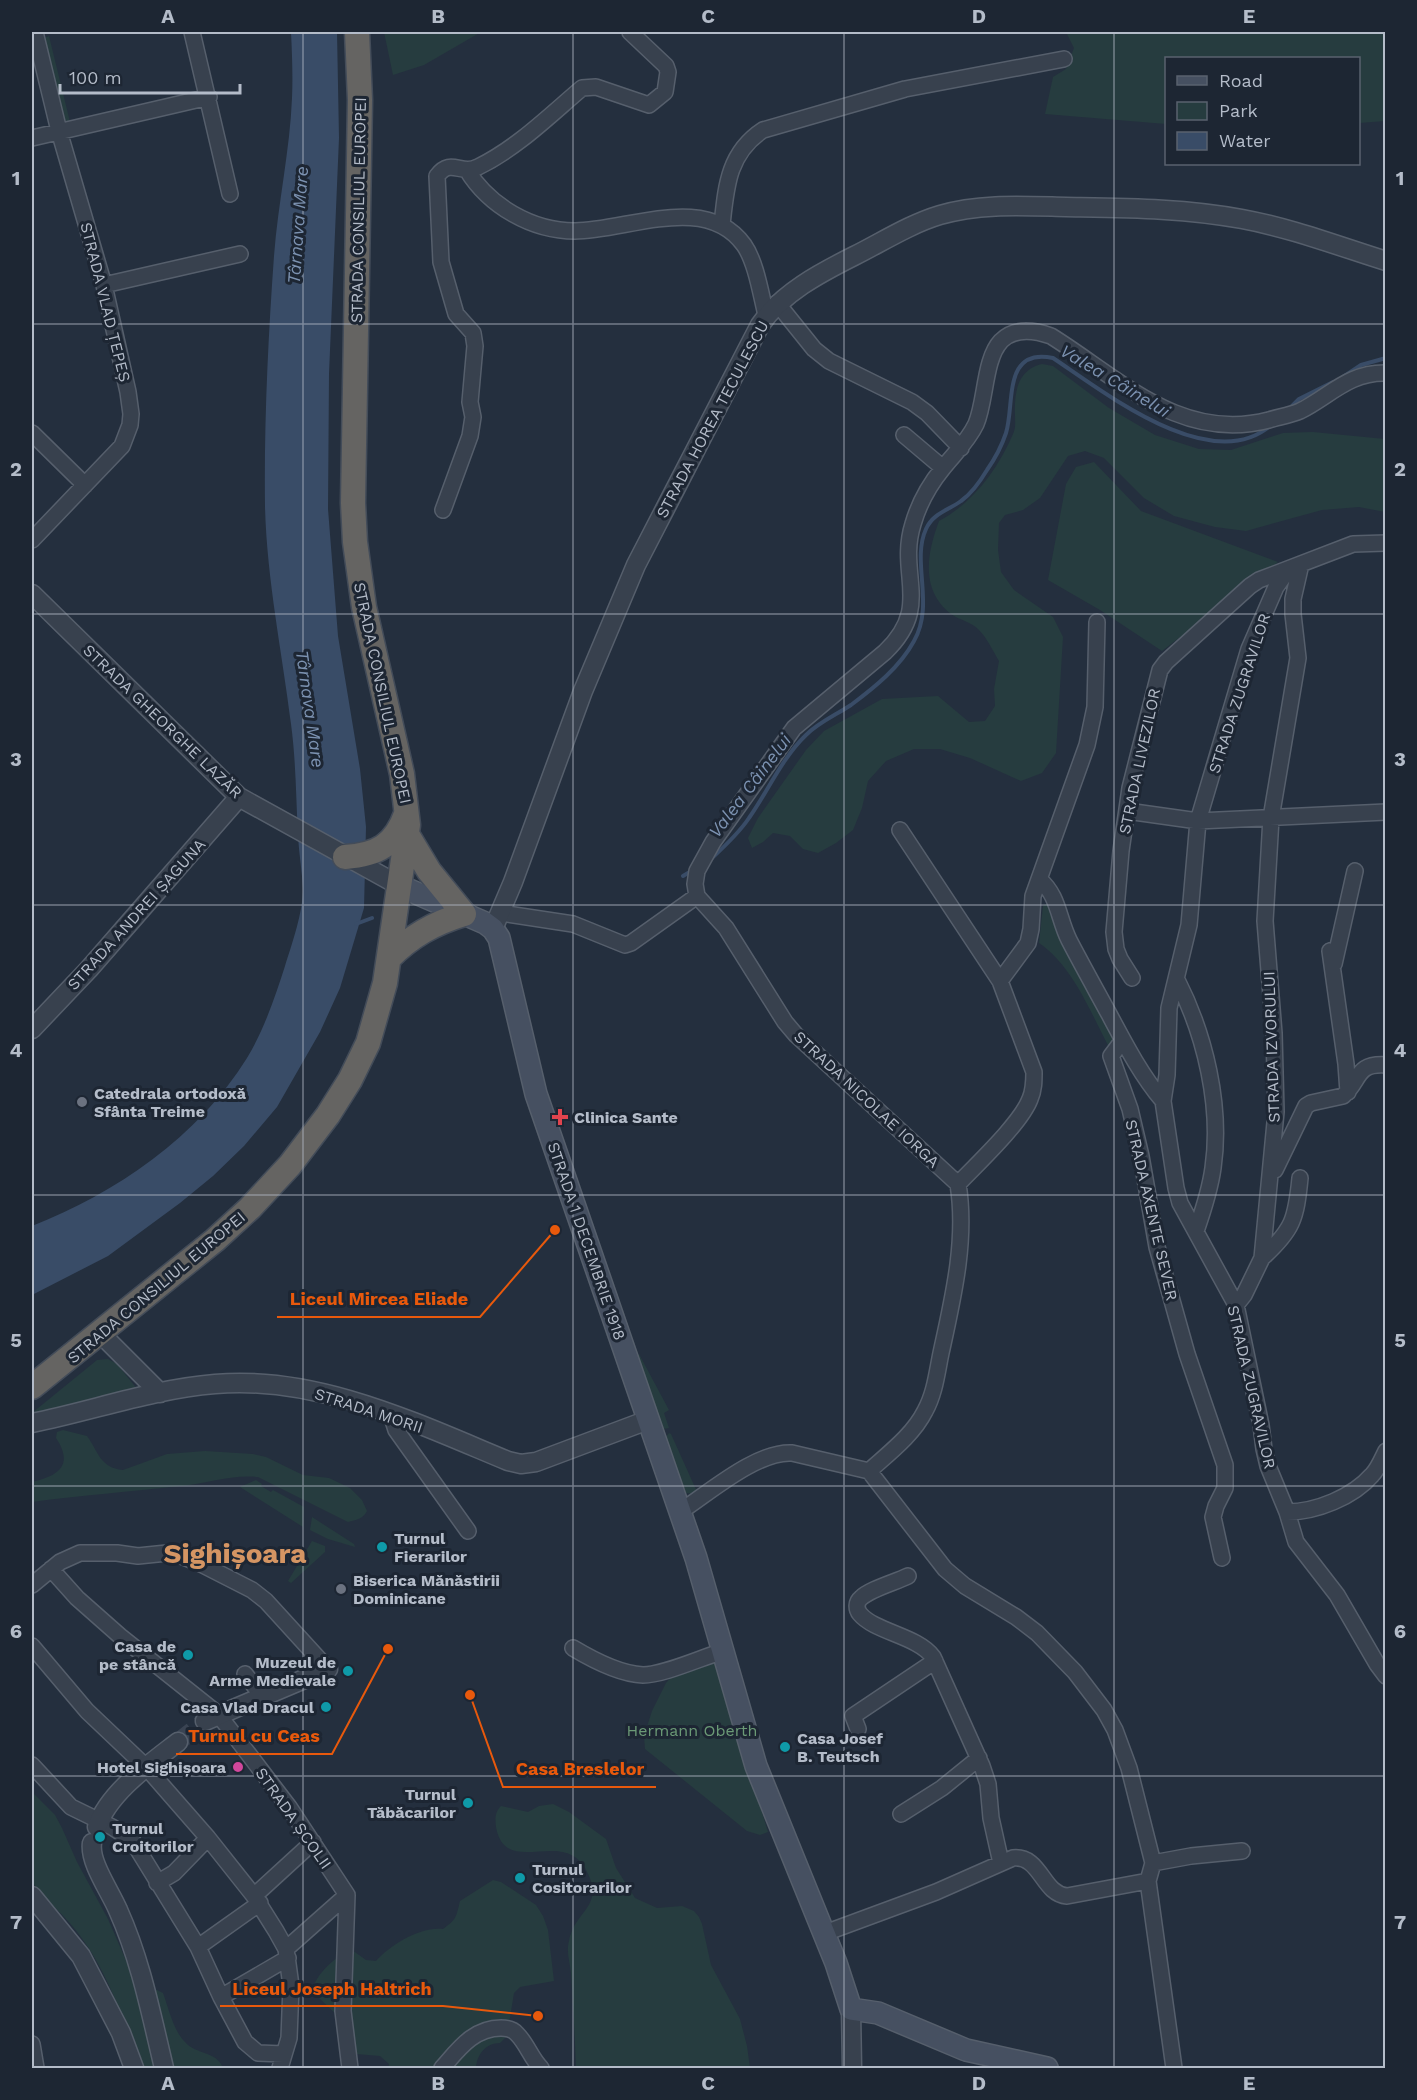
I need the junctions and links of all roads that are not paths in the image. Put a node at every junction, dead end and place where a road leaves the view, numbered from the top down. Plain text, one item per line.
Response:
1 (35, 32) edge
2 (192, 32) edge
3 (357, 32) edge
4 (630, 32) edge
5 (1064, 59) dead end
6 (208, 97) junction
7 (59, 131) junction
8 (32, 138) edge
9 (468, 170) junction
10 (230, 194) dead end
11 (722, 225) junction
12 (240, 254) dead end
13 (1386, 261) edge
14 (104, 285) junction
15 (772, 309) junction
16 (1386, 373) edge
17 (32, 433) edge
18 (904, 435) dead end
19 (961, 448) junction
20 (943, 468) junction
21 (85, 485) junction
22 (443, 510) dead end
23 (32, 540) edge
24 (1386, 543) edge
25 (1295, 567) junction
26 (32, 594) edge
27 (1096, 622) dead end
28 (239, 797) junction
29 (407, 809) junction
30 (1127, 811) junction
31 (1386, 812) edge
32 (1271, 818) junction
33 (1198, 821) junction
34 (900, 830) dead end
35 (408, 836) junction
36 (345, 857) junction
37 (1354, 871) dead end
38 (1039, 879) junction
39 (400, 886) junction
40 (696, 896) junction
41 (464, 914) junction
42 (497, 921) junction
43 (1330, 951) dead end
44 (389, 958) junction
45 (1333, 969) junction
46 (1132, 978) dead end
47 (1177, 980) junction
48 (1000, 981) junction
49 (32, 1029) edge
50 (1123, 1040) junction
51 (1386, 1065) edge
52 (1348, 1092) junction
53 (1163, 1101) junction
54 (1300, 1178) dead end
55 (958, 1184) junction
56 (1270, 1184) junction
57 (1196, 1231) junction
58 (1262, 1258) junction
59 (1236, 1305) junction
60 (101, 1334) junction
61 (32, 1388) edge
62 (160, 1393) junction
63 (391, 1414) junction
64 (648, 1420) junction
65 (32, 1423) edge
66 (1386, 1451) edge
67 (869, 1471) junction
68 (681, 1511) junction
69 (1287, 1512) junction
70 (468, 1531) dead end
71 (1222, 1558) dead end
72 (51, 1569) junction
73 (908, 1576) dead end
74 (32, 1585) edge
75 (32, 1646) edge
76 (573, 1648) dead end
77 (716, 1653) junction
78 (935, 1662) junction
79 (328, 1670) joint
80 (245, 1674) dead end
81 (1386, 1676) edge
82 (263, 1697) junction
83 (212, 1718) junction
84 (858, 1729) dead end
85 (178, 1742) tunnel mouth
86 (979, 1758) junction
87 (32, 1765) edge
88 (146, 1767) junction
89 (902, 1814) dead end
90 (96, 1830) junction
91 (208, 1838) junction
92 (313, 1842) junction
93 (1242, 1851) dead end
94 (1001, 1863) junction
95 (1153, 1863) junction
96 (1148, 1881) junction
97 (157, 1883) junction
98 (347, 1895) junction
99 (32, 1896) edge
100 (257, 1900) junction
101 (825, 1933) junction
102 (198, 1947) junction
103 (287, 1954) junction
104 (220, 1997) junction
105 (851, 2009) junction
106 (32, 2044) edge
107 (282, 2061) edge
108 (36, 2068) edge
109 (134, 2068) edge
110 (164, 2068) edge
111 (350, 2068) edge
112 (442, 2068) edge
113 (541, 2068) edge
114 (852, 2068) edge
115 (1047, 2068) edge
116 (1174, 2068) edge

1 - 7 street, STRADA VLAD ȚEPEȘ
2 - 6 street
3 - 29 highway, STRADA CONSILIUL EUROPEI
4 - 9 street
5 - 11 street
6 - 7 street
6 - 10 street
7 - 8 street
7 - 14 street, STRADA VLAD ȚEPEȘ
9 - 11 street
9 - 22 street
11 - 15 street
12 - 14 street
13 - 15 street, STRADA HOREA TECULESCU
14 - 21 street, STRADA VLAD ȚEPEȘ
15 - 19 street
15 - 42 street, STRADA HOREA TECULESCU
16 - 19 street
17 - 21 street
18 - 20 street
19 - 20 street
20 - 40 street
21 - 23 street, STRADA VLAD ȚEPEȘ
24 - 25 street, STRADA LIVEZILOR
25 - 30 street, STRADA LIVEZILOR
25 - 32 street, STRADA IZVORULUI
25 - 33 street, STRADA ZUGRAVILOR
26 - 28 street, STRADA GHEORGHE LAZĂR
27 - 38 street
28 - 36 street, STRADA GHEORGHE LAZĂR
28 - 49 street, STRADA ANDREI ȘAGUNA
29 - 35 highway, STRADA CONSILIUL EUROPEI
29 - 36 highway
30 - 33 street
30 - 46 street, STRADA LIVEZILOR
31 - 32 street
32 - 33 street
32 - 56 street, STRADA IZVORULUI
33 - 47 street, STRADA ZUGRAVILOR
34 - 48 street
35 - 39 highway, STRADA CONSILIUL EUROPEI
35 - 41 highway
36 - 39 street, STRADA GHEORGHE LAZĂR
37 - 45 street
38 - 48 street
38 - 50 street
39 - 41 main road
39 - 44 highway, STRADA CONSILIUL EUROPEI
40 - 42 street
40 - 55 street, STRADA NICOLAE IORGA
41 - 42 main road
41 - 44 highway
42 - 64 main road, STRADA 1 DECEMBRIE 1918
43 - 45 street
44 - 60 highway, STRADA CONSILIUL EUROPEI
45 - 52 street
47 - 53 street, STRADA ZUGRAVILOR
47 - 57 street
48 - 55 street
50 - 53 street, STRADA ZUGRAVILOR
50 - 71 street, STRADA AXENTE SEVER
51 - 52 street
52 - 56 street
53 - 57 street, STRADA ZUGRAVILOR
54 - 58 street
55 - 67 street
56 - 58 street, STRADA IZVORULUI
57 - 59 street, STRADA ZUGRAVILOR
58 - 59 street, STRADA IZVORULUI
59 - 69 street, STRADA ZUGRAVILOR
60 - 61 highway, STRADA CONSILIUL EUROPEI
60 - 62 street
62 - 63 street, STRADA MORII
62 - 65 street, STRADA MORII
63 - 64 street, STRADA MORII
63 - 70 street
64 - 68 main road, STRADA 1 DECEMBRIE 1918
66 - 69 street
67 - 68 street
67 - 95 street
68 - 77 main road, STRADA 1 DECEMBRIE 1918
69 - 81 street, STRADA ZUGRAVILOR
72 - 74 street
72 - 79 street
72 - 83 street, STRADA ȘCOLII
73 - 78 street
75 - 88 street
76 - 77 street
77 - 101 main road, STRADA 1 DECEMBRIE 1918
78 - 84 street
78 - 86 street
79 - 82 street
80 - 82 street
82 - 83 street
83 - 92 street, STRADA ȘCOLII
85 - 88 street
86 - 89 street
86 - 94 street
87 - 90 street
88 - 90 street
88 - 91 street
90 - 97 street
90 - 110 street
91 - 97 street
91 - 100 street
92 - 98 street, STRADA ȘCOLII
92 - 100 street
93 - 95 street
94 - 96 street
94 - 101 street
95 - 96 street
96 - 116 street
97 - 102 street
98 - 103 street
98 - 111 street
99 - 109 street
100 - 102 street
100 - 103 street
101 - 105 main road, STRADA 1 DECEMBRIE 1918
102 - 104 street
103 - 104 street
103 - 107 street
104 - 107 street
105 - 114 street
105 - 115 main road
106 - 108 street
112 - 113 street

